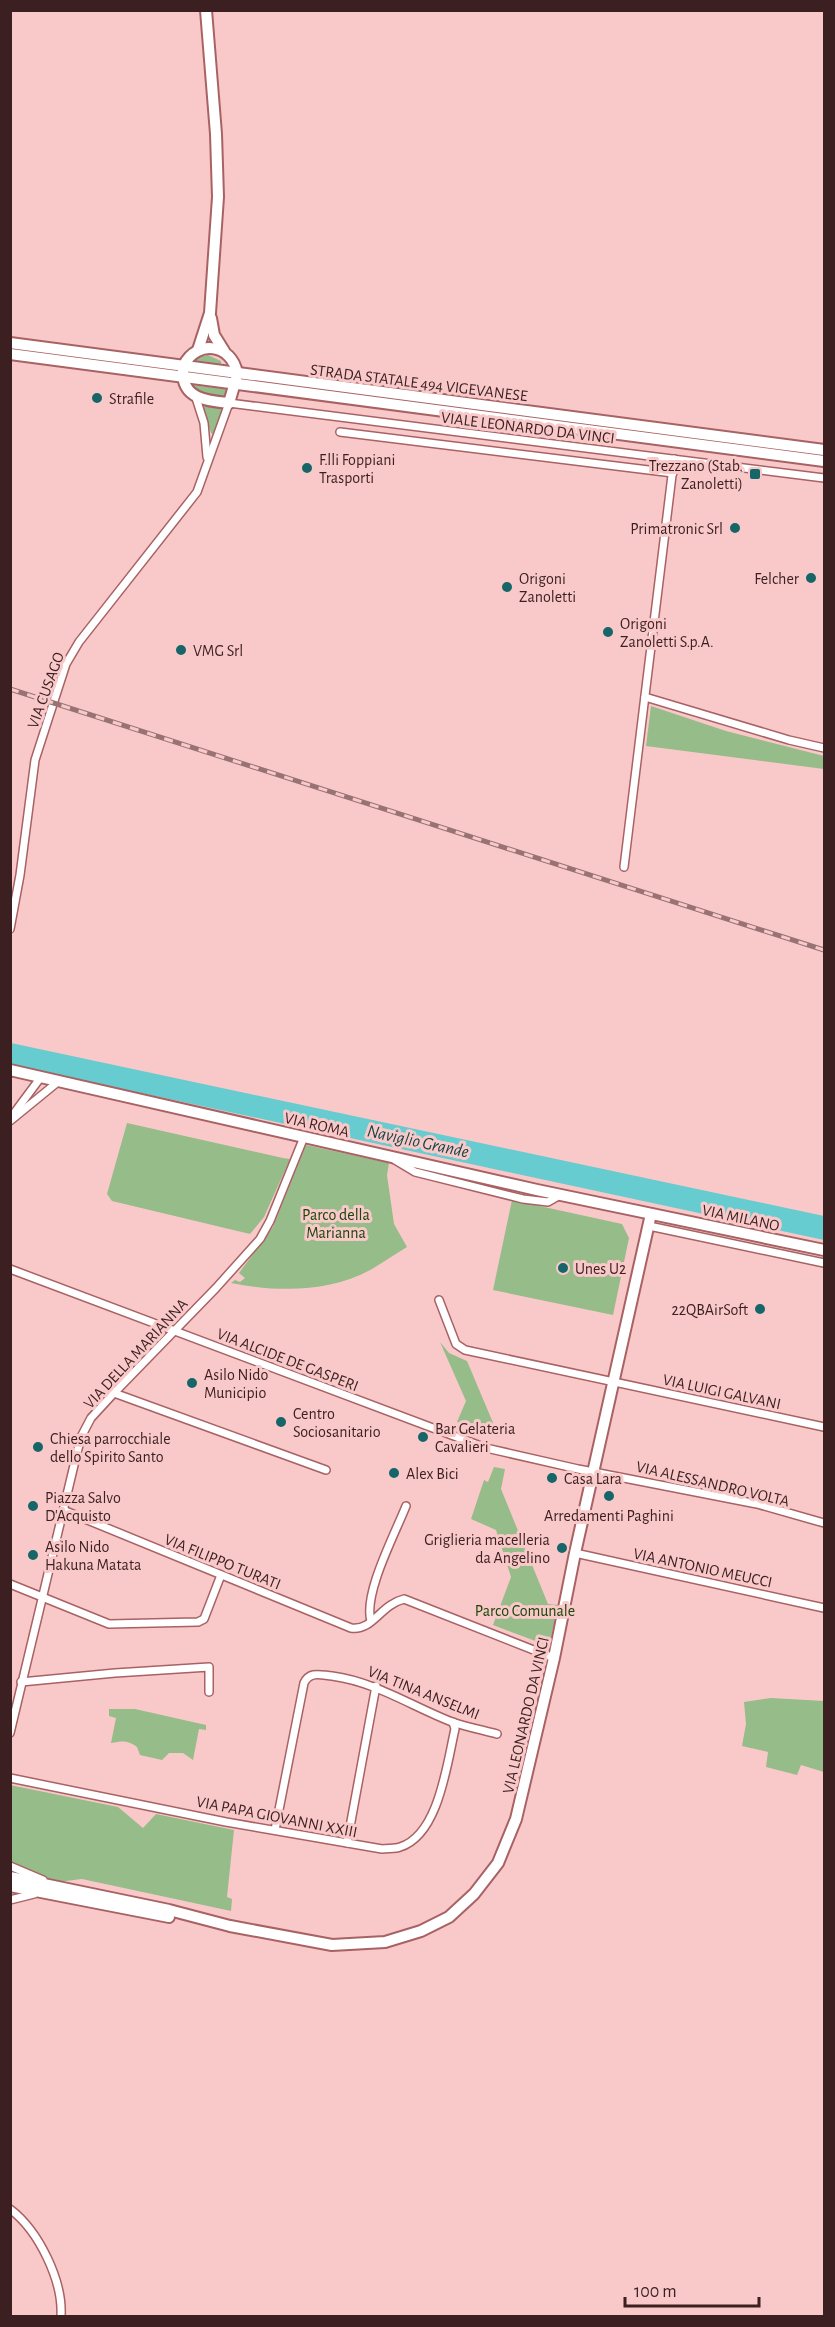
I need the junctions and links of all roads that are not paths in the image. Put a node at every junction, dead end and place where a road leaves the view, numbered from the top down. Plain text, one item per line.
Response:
1 (206, 10) edge
2 (210, 313) junction
3 (10, 343) edge
4 (198, 350) junction
5 (224, 351) junction
6 (10, 354) edge
7 (184, 365) junction
8 (183, 377) junction
9 (236, 379) junction
10 (196, 398) junction
11 (229, 403) junction
12 (340, 432) dead end
13 (825, 450) edge
14 (674, 459) junction
15 (825, 461) edge
16 (206, 466) junction
17 (673, 473) junction
18 (825, 478) edge
19 (645, 697) junction
20 (825, 748) edge
21 (624, 867) dead end
22 (10, 929) edge
23 (10, 1071) edge
24 (41, 1077) junction
25 (59, 1081) junction
26 (10, 1120) edge
27 (304, 1137) junction
28 (651, 1214) junction
29 (649, 1226) junction
30 (825, 1250) edge
31 (825, 1263) edge
32 (10, 1269) edge
33 (438, 1300) dead end
34 (174, 1330) junction
35 (614, 1381) junction
36 (114, 1392) junction
37 (825, 1427) edge
38 (326, 1470) dead end
39 (594, 1472) junction
40 (406, 1506) dead end
41 (63, 1510) junction
42 (825, 1523) edge
43 (575, 1553) junction
44 (221, 1575) junction
45 (10, 1584) edge
46 (42, 1596) junction
47 (825, 1608) edge
48 (371, 1622) junction
49 (554, 1658) junction
50 (21, 1682) junction
51 (376, 1686) junction
52 (208, 1692) dead end
53 (453, 1722) junction
54 (10, 1733) edge
55 (497, 1734) dead end
56 (10, 1778) edge
57 (275, 1830) junction
58 (347, 1843) junction
59 (10, 1866) edge
60 (10, 1877) edge
61 (10, 1886) edge
62 (65, 1888) junction
63 (50, 1895) junction
64 (10, 1900) edge
65 (200, 1919) junction
66 (10, 2209) edge
67 (61, 2316) edge

1 - 2 main road
2 - 4 main road
2 - 5 main road
3 - 7 main road, STRADA STATALE 494 VIGEVANESE
4 - 5 main road
4 - 7 main road
5 - 9 main road
6 - 8 main road, STRADA STATALE 494 VIGEVANESE
7 - 8 main road
7 - 9 main road, STRADA STATALE 494 VIGEVANESE
8 - 9 main road, STRADA STATALE 494 VIGEVANESE
8 - 10 main road
9 - 11 main road
9 - 13 main road, STRADA STATALE 494 VIGEVANESE
9 - 15 main road, STRADA STATALE 494 VIGEVANESE
10 - 11 main road
10 - 16 street, VIA CUSAGO
11 - 14 street, VIALE LEONARDO DA VINCI
11 - 16 street, VIA CUSAGO
12 - 17 street
14 - 17 street
14 - 18 street, VIALE LEONARDO DA VINCI
16 - 22 street, VIA CUSAGO
17 - 19 street
19 - 20 street
19 - 21 street
23 - 24 main road, VIA ROMA
24 - 25 main road, VIA ROMA
24 - 26 street
25 - 26 street
25 - 27 main road, VIA ROMA
27 - 28 main road, VIA ROMA
27 - 34 street, VIA DELLA MARIANNA
28 - 29 main road, VIA LEONARDO DA VINCI
28 - 30 main road, VIA MILANO
29 - 31 street
29 - 35 main road, VIA LEONARDO DA VINCI
32 - 34 street, VIA ALCIDE DE GASPERI
33 - 35 street, VIA LUIGI GALVANI
34 - 36 street, VIA DELLA MARIANNA
34 - 39 street, VIA ALCIDE DE GASPERI
35 - 37 street, VIA LUIGI GALVANI
35 - 39 main road, VIA LEONARDO DA VINCI
36 - 38 street
36 - 41 street, VIA DELLA MARIANNA
39 - 42 street, VIA ALESSANDRO VOLTA
39 - 43 main road, VIA LEONARDO DA VINCI
40 - 48 street
41 - 44 street, VIA FILIPPO TURATI
41 - 46 street, VIA DELLA MARIANNA
43 - 47 street, VIA ANTONIO MEUCCI
43 - 49 main road, VIA LEONARDO DA VINCI
44 - 46 street
44 - 48 street, VIA FILIPPO TURATI
45 - 46 street
46 - 50 street, VIA DELLA MARIANNA
48 - 49 street
49 - 65 main road, VIA LEONARDO DA VINCI
50 - 52 street
50 - 54 street, VIA DELLA MARIANNA
51 - 53 street, VIA TINA ANSELMI
51 - 57 street, VIA TINA ANSELMI
51 - 58 street
53 - 55 street, VIA TINA ANSELMI
53 - 58 street, VIA PAPA GIOVANNI XXIII
56 - 57 street, VIA PAPA GIOVANNI XXIII
57 - 58 street, VIA PAPA GIOVANNI XXIII
59 - 62 street
60 - 62 main road, VIA LEONARDO DA VINCI
61 - 63 main road, VIA LEONARDO DA VINCI
62 - 65 main road, VIA LEONARDO DA VINCI
63 - 64 street
63 - 65 main road, VIA LEONARDO DA VINCI
66 - 67 street

